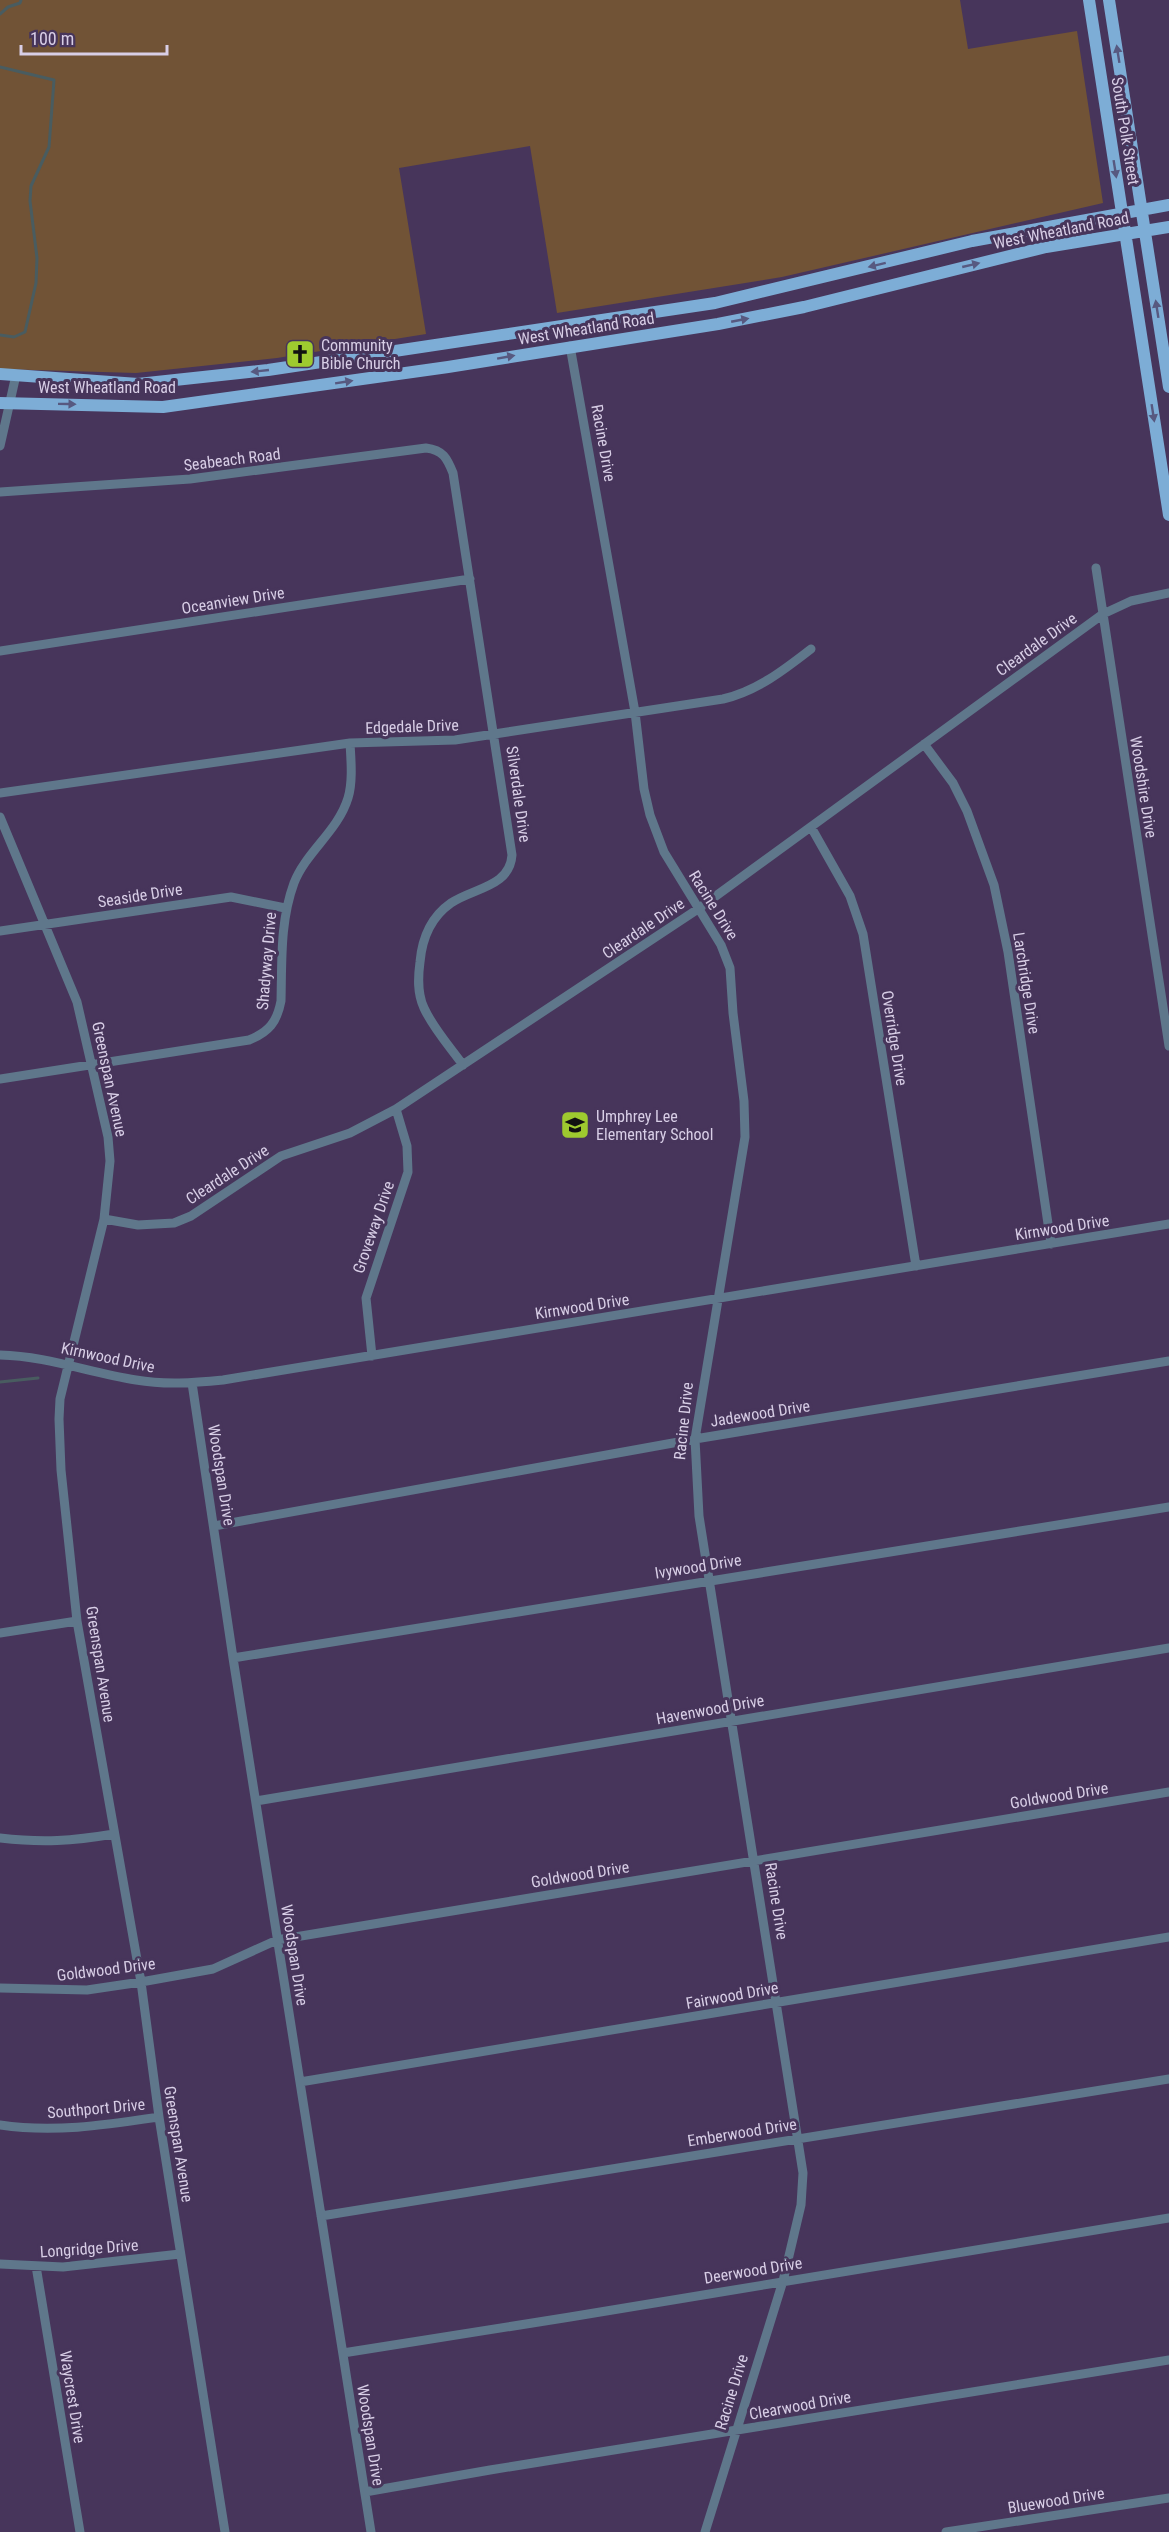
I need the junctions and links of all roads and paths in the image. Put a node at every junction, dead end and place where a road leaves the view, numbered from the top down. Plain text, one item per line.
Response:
1 (1089, 0) edge
2 (1109, 0) edge
3 (1169, 205) edge
4 (1142, 210) junction
5 (1122, 213) junction
6 (1169, 227) edge
7 (1145, 231) junction
8 (1126, 234) junction
9 (934, 251) junction
10 (938, 273) junction
11 (715, 303) junction
12 (567, 324) junction
13 (718, 324) junction
14 (446, 344) junction
15 (570, 346) junction
16 (448, 367) junction
17 (0, 374) edge
18 (16, 375) junction
19 (1169, 387) edge
20 (4, 403) edge
21 (1163, 442) edge
22 (0, 446) edge
23 (453, 472) joint
24 (0, 492) edge
25 (1169, 515) edge
26 (1096, 568) dead end
27 (470, 579) junction
28 (1169, 593) edge
29 (1103, 614) junction
30 (811, 650) dead end
31 (0, 651) edge
32 (635, 712) junction
33 (495, 735) junction
34 (350, 743) junction
35 (924, 744) junction
36 (0, 793) edge
37 (0, 817) edge
38 (811, 827) junction
39 (285, 908) junction
40 (698, 909) junction
41 (45, 924) junction
42 (0, 931) edge
43 (1169, 1046) edge
44 (92, 1064) junction
45 (463, 1065) junction
46 (0, 1079) edge
47 (396, 1109) junction
48 (104, 1219) junction
49 (1169, 1224) edge
50 (1051, 1244) junction
51 (916, 1266) junction
52 (717, 1299) junction
53 (0, 1355) edge
54 (372, 1356) junction
55 (1169, 1360) edge
56 (69, 1365) junction
57 (192, 1383) junction
58 (695, 1439) junction
59 (1169, 1507) edge
60 (214, 1526) junction
61 (710, 1580) junction
62 (77, 1621) junction
63 (0, 1633) edge
64 (1169, 1648) edge
65 (233, 1658) junction
66 (732, 1721) junction
67 (1169, 1792) edge
68 (256, 1801) junction
69 (114, 1834) junction
70 (0, 1838) edge
71 (754, 1861) junction
72 (1169, 1937) edge
73 (277, 1940) junction
74 (141, 1982) junction
75 (0, 1988) edge
76 (776, 2003) junction
77 (1169, 2079) edge
78 (300, 2082) junction
79 (159, 2117) junction
80 (0, 2125) edge
81 (798, 2139) junction
82 (321, 2216) junction
83 (1169, 2218) edge
84 (180, 2254) junction
85 (0, 2264) edge
86 (36, 2266) junction
87 (783, 2281) junction
88 (343, 2353) junction
89 (1169, 2360) edge
90 (735, 2432) junction
91 (365, 2492) junction
92 (1169, 2498) edge
93 (80, 2532) edge
94 (225, 2532) edge
95 (371, 2532) edge
96 (705, 2532) edge
97 (946, 2532) edge

1 -> 5 main road, South Polk Street
4 -> 2 main road, South Polk Street
3 - 4 main road, West Wheatland Road
4 - 5 main road, West Wheatland Road
4 - 7 main road, South Polk Street
5 - 8 main road, South Polk Street
5 - 9 main road, West Wheatland Road
6 - 7 main road, West Wheatland Road
7 - 8 main road, West Wheatland Road
19 -> 7 main road, South Polk Street
10 -> 8 main road, West Wheatland Road
8 -> 21 main road, South Polk Street
9 - 10 main road
9 -> 11 main road, West Wheatland Road
13 -> 10 main road, West Wheatland Road
11 - 12 main road, West Wheatland Road
11 - 13 main road
12 - 14 main road, West Wheatland Road
12 - 15 main road, Racine Drive
13 - 15 main road, West Wheatland Road
14 - 16 main road
14 -> 18 main road, West Wheatland Road
16 -> 15 main road, West Wheatland Road
15 - 32 street, Racine Drive
20 -> 16 main road, West Wheatland Road
17 - 18 main road, West Wheatland Road
18 - 20 street
20 - 22 street
21 - 25 main road, South Polk Street
23 - 24 street, Seabeach Road
23 - 27 street, Silverdale Drive
26 - 29 street, Woodshire Drive
27 - 31 street, Oceanview Drive
27 - 33 street, Silverdale Drive
28 - 29 street, Cleardale Drive
29 - 35 street, Cleardale Drive
29 - 43 street, Woodshire Drive
30 - 32 street, Edgedale Drive
32 - 33 street, Edgedale Drive
32 - 40 street, Racine Drive
33 - 34 street, Edgedale Drive
33 - 45 street, Silverdale Drive
34 - 36 street, Edgedale Drive
34 - 39 street, Shadyway Drive
35 - 38 street, Cleardale Drive
35 - 50 street, Larchridge Drive
37 - 41 street, Greenspan Avenue
38 - 40 street, Cleardale Drive
38 - 51 street, Overridge Drive
39 - 41 street, Seaside Drive
39 - 44 street, Shadyway Drive
40 - 45 street, Cleardale Drive
40 - 52 street, Racine Drive
41 - 42 street, Seaside Drive
41 - 44 street, Greenspan Avenue
44 - 46 street, Shadyway Drive
44 - 48 street, Greenspan Avenue
45 - 47 street, Cleardale Drive
47 - 48 street, Cleardale Drive
47 - 54 street, Groveway Drive
48 - 56 street, Greenspan Avenue
49 - 50 street, Kirnwood Drive
50 - 51 street, Kirnwood Drive
51 - 52 street, Kirnwood Drive
52 - 54 street, Kirnwood Drive
52 - 58 street, Racine Drive
53 - 56 street, Kirnwood Drive
54 - 57 street, Kirnwood Drive
55 - 58 street, Jadewood Drive
56 - 57 street, Kirnwood Drive
56 - 62 street, Greenspan Avenue
57 - 60 street, Woodspan Drive
58 - 60 street, Jadewood Drive
58 - 61 street, Racine Drive
59 - 61 street, Ivywood Drive
60 - 65 street, Woodspan Drive
61 - 65 street, Ivywood Drive
61 - 66 street, Racine Drive
62 - 63 street
62 - 69 street, Greenspan Avenue
64 - 66 street, Havenwood Drive
65 - 68 street, Woodspan Drive
66 - 68 street, Havenwood Drive
66 - 71 street, Racine Drive
67 - 71 street, Goldwood Drive
68 - 73 street, Woodspan Drive
69 - 70 street
69 - 74 street, Greenspan Avenue
71 - 73 street, Goldwood Drive
71 - 76 street, Racine Drive
72 - 76 street, Fairwood Drive
73 - 74 street, Goldwood Drive
73 - 78 street, Woodspan Drive
74 - 75 street, Goldwood Drive
74 - 79 street, Greenspan Avenue
76 - 78 street, Fairwood Drive
76 - 81 street, Racine Drive
77 - 81 street, Emberwood Drive
78 - 82 street, Woodspan Drive
79 - 80 street, Southport Drive
79 - 84 street, Greenspan Avenue
81 - 82 street, Emberwood Drive
81 - 87 street, Racine Drive
82 - 88 street, Woodspan Drive
83 - 87 street, Deerwood Drive
84 - 86 street, Longridge Drive
84 - 94 street, Greenspan Avenue
85 - 86 street, Longridge Drive
86 - 93 street, Waycrest Drive
87 - 88 street, Deerwood Drive
87 - 90 street, Racine Drive
88 - 91 street, Woodspan Drive
89 - 90 street, Clearwood Drive
90 - 91 street, Clearwood Drive
90 - 96 street, Racine Drive
91 - 95 street, Woodspan Drive
92 - 97 street, Bluewood Drive

